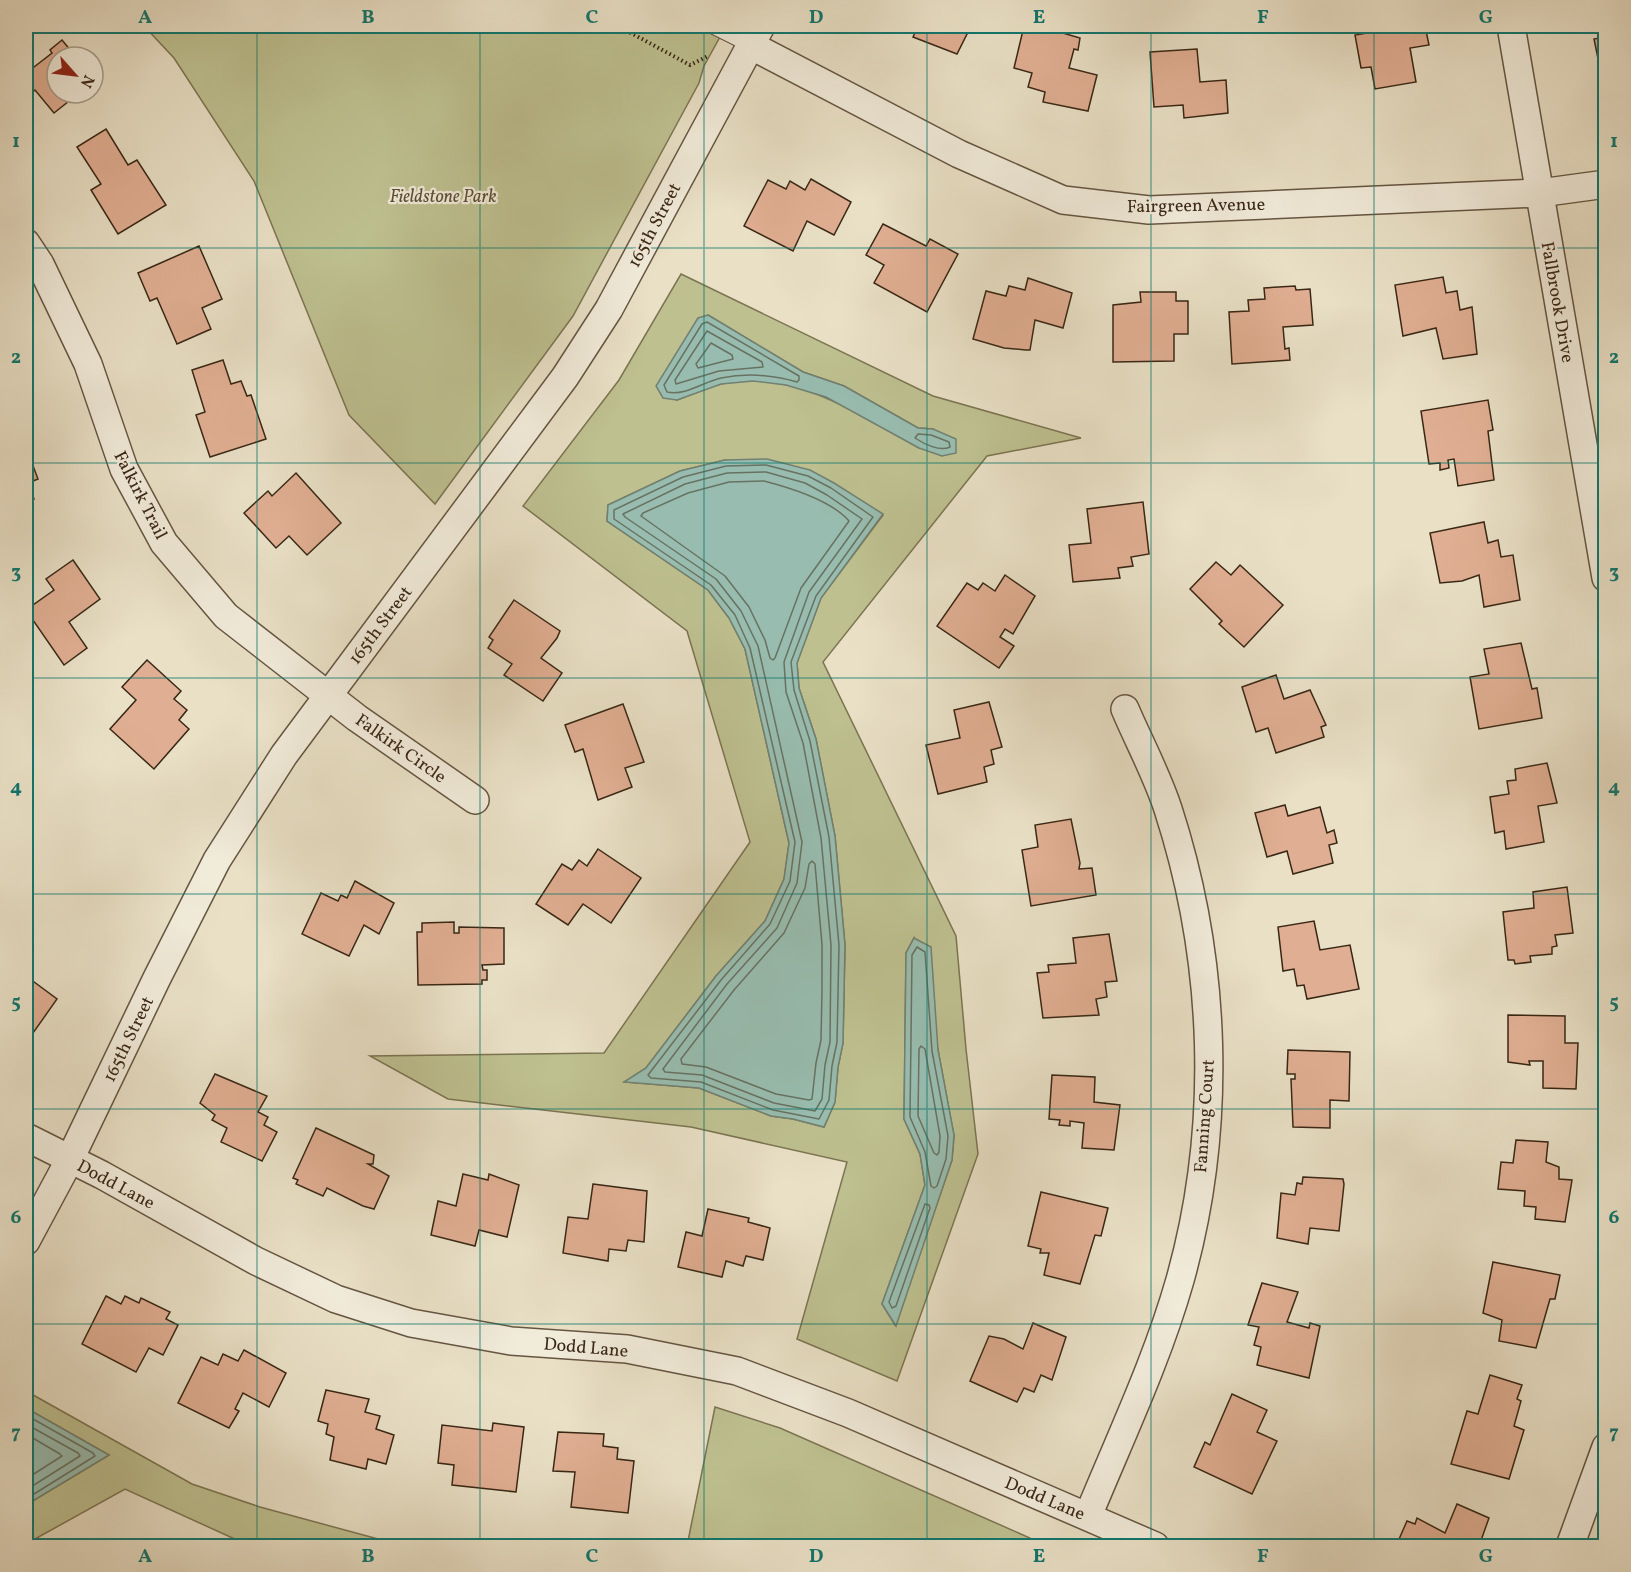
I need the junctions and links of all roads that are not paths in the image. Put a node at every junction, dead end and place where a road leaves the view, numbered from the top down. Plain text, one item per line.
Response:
1 (712, 26) edge
2 (1511, 26) edge
3 (756, 35) edge
4 (1605, 184) edge
5 (1540, 193) junction
6 (26, 243) edge
7 (1605, 578) edge
8 (328, 695) junction
9 (1125, 709) dead end
10 (475, 800) dead end
11 (26, 1137) edge
12 (70, 1159) junction
13 (26, 1241) edge
14 (1605, 1448) edge
15 (1088, 1516) junction
16 (1155, 1546) edge
17 (1570, 1546) edge

1 - 3 lane
2 - 5 street, Fallbrook Drive
3 - 5 street, Fairgreen Avenue
3 - 8 street, 165th Street
4 - 5 street, Fairgreen Avenue
5 - 7 street, Fallbrook Drive
6 - 8 street, Falkirk Trail
8 - 10 street, Falkirk Circle
8 - 12 street, 165th Street
9 - 15 street, Fanning Court
11 - 12 street, Dodd Lane
12 - 13 street, 165th Street
12 - 15 street, Dodd Lane
14 - 17 street
15 - 16 street, Dodd Lane

